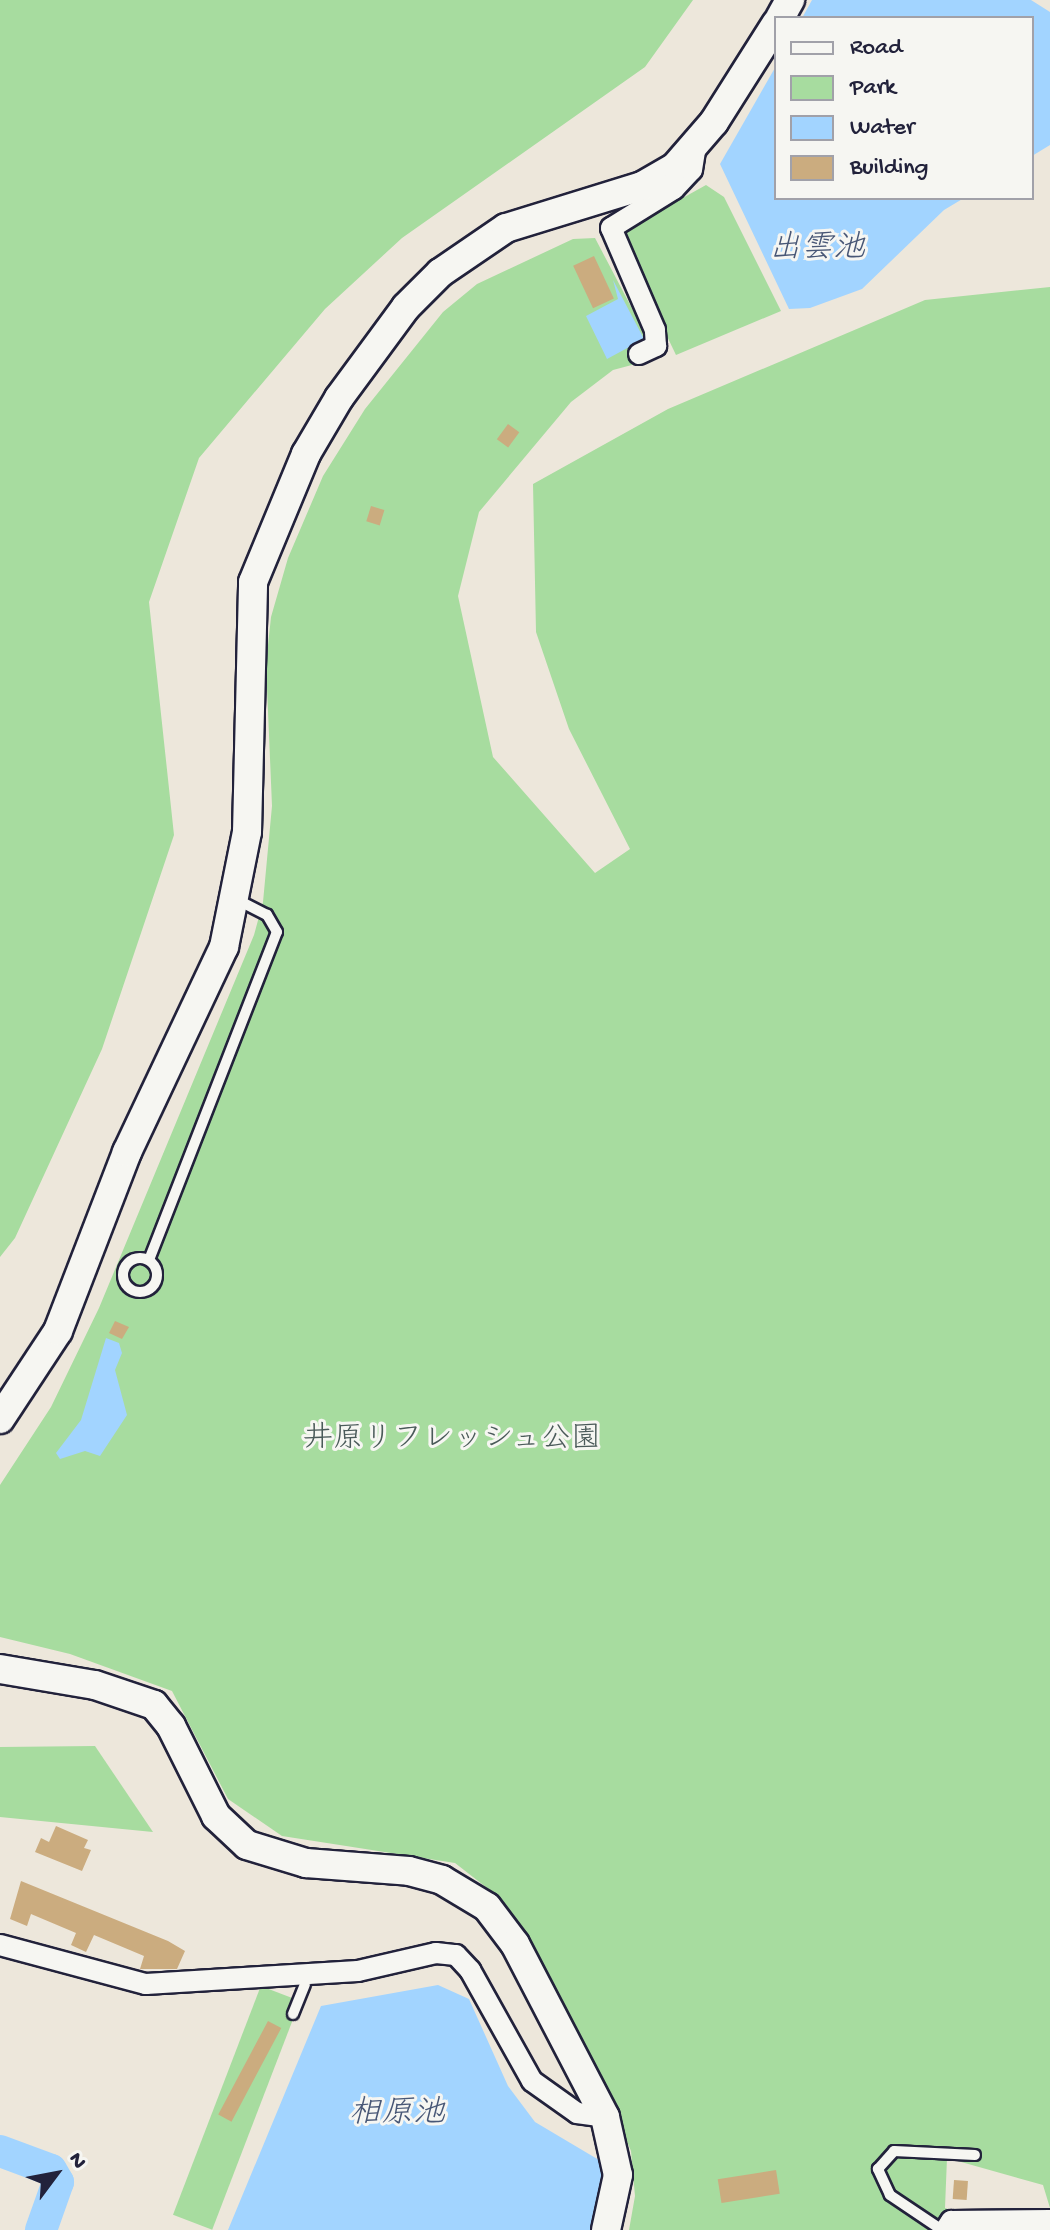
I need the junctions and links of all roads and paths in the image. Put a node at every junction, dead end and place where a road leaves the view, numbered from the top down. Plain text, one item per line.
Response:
1 (774, 27) edge
2 (696, 144) junction
3 (639, 354) dead end
4 (238, 900) junction
5 (149, 1260) dead end
6 (0, 1419) edge
7 (0, 1669) edge
8 (0, 1945) edge
9 (305, 1984) dead end
10 (293, 2014) dead end
11 (605, 2117) junction
12 (975, 2155) dead end
13 (1050, 2220) edge
14 (606, 2230) edge
15 (944, 2230) edge

1 - 2 street
2 - 3 street
2 - 4 street
4 - 5 lane
4 - 6 street
7 - 11 street
8 - 11 street
9 - 10 lane
11 - 14 street
12 - 15 lane
13 - 15 street

